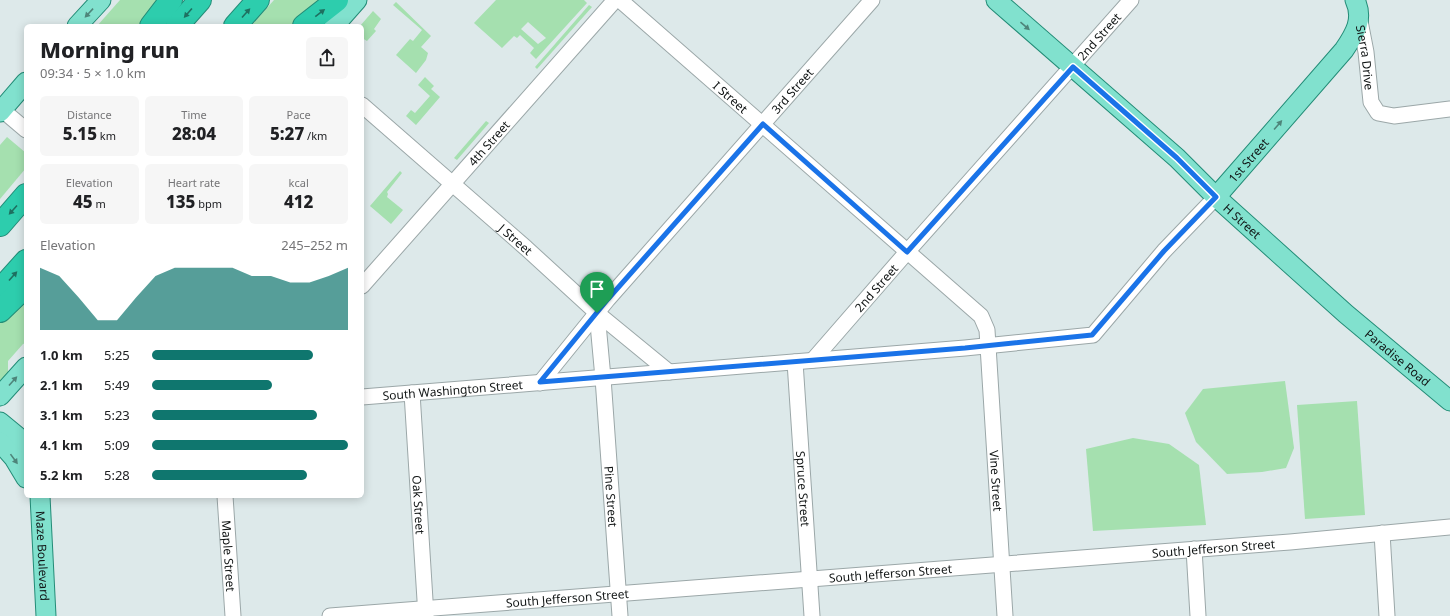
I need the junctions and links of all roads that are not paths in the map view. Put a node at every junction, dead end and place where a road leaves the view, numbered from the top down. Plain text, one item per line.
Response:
1 (101, 0) edge
2 (170, 0) edge
3 (200, 0) edge
4 (258, 0) edge
5 (337, 0) edge
6 (357, 0) edge
7 (615, 0) edge
8 (620, 0) edge
9 (872, 0) edge
10 (996, 0) edge
11 (1131, 0) edge
12 (1359, 5) edge
13 (79, 24) edge
14 (152, 24) edge
15 (179, 24) edge
16 (237, 24) edge
17 (307, 24) edge
18 (336, 24) edge
19 (1073, 67) junction
20 (24, 84) edge
21 (364, 107) edge
22 (1450, 109) edge
23 (1, 110) edge
24 (763, 124) junction
25 (24, 128) edge
26 (452, 183) junction
27 (24, 197) edge
28 (1216, 197) junction
29 (0, 225) edge
30 (907, 252) junction
31 (24, 263) edge
32 (364, 284) edge
33 (24, 288) edge
34 (0, 290) edge
35 (0, 312) edge
36 (597, 313) junction
37 (1346, 314) joint
38 (1092, 335) joint
39 (988, 346) junction
40 (813, 360) junction
41 (795, 362) junction
42 (24, 369) edge
43 (669, 372) junction
44 (603, 378) junction
45 (540, 382) junction
46 (412, 393) junction
47 (0, 396) edge
48 (364, 397) edge
49 (1450, 401) edge
50 (0, 422) edge
51 (0, 442) edge
52 (24, 446) edge
53 (24, 475) edge
54 (225, 498) edge
55 (38, 501) edge
56 (1450, 527) edge
57 (1382, 533) junction
58 (1194, 549) junction
59 (1002, 564) junction
60 (809, 580) junction
61 (618, 595) junction
62 (426, 612) edge
63 (46, 616) edge
64 (233, 616) edge
65 (330, 616) edge
66 (620, 616) edge
67 (812, 616) edge
68 (1005, 616) edge
69 (1198, 616) edge
70 (1387, 616) edge

1 -> 13 main road
2 - 14 highway
3 -> 15 highway
16 -> 4 highway
17 -> 5 highway
6 - 18 main road
7 - 26 street, 4th Street
8 - 24 street, I Street
9 - 24 street, 3rd Street
10 -> 19 main road, H Street
11 - 19 street, 2nd Street
12 - 22 street, Sierra Drive
28 -> 12 main road, 1st Street
19 - 28 main road, H Street
19 - 30 street, 2nd Street
20 - 23 main road
21 - 26 street, J Street
23 - 25 street
24 - 30 street, I Street
24 - 36 street, 3rd Street
26 - 32 street, 4th Street
26 - 36 street, J Street
27 -> 29 highway
28 - 37 main road, H Street
28 - 38 street, 1st Street
30 - 39 street, I Street
30 - 40 street, 2nd Street
34 -> 31 highway
33 - 35 highway
36 - 43 street, J Street
36 - 44 street, Pine Street
36 - 45 street, 3rd Street
37 - 49 main road, Paradise Road
38 - 39 street, South Washington Street
39 - 40 street, South Washington Street
39 - 59 street, Vine Street
40 - 41 street, South Washington Street
41 - 43 street, South Washington Street
41 - 60 street, Spruce Street
47 -> 42 main road
43 - 44 street, South Washington Street
44 - 45 street, South Washington Street
44 - 61 street, Pine Street
45 - 46 street, South Washington Street
46 - 48 street, South Washington Street
46 - 62 street, Oak Street
50 - 52 main road
51 -> 53 main road
54 - 64 street, Maple Street
55 - 63 main road, Maze Boulevard
56 - 57 street, South Jefferson Street
57 - 58 street, South Jefferson Street
57 - 70 street
58 - 59 street, South Jefferson Street
58 - 69 street
59 - 60 street, South Jefferson Street
59 - 68 street, Vine Street
60 - 61 street, South Jefferson Street
60 - 67 street, Spruce Street
61 - 62 street, South Jefferson Street
61 - 66 street, Pine Street
62 - 65 street, South Jefferson Street

